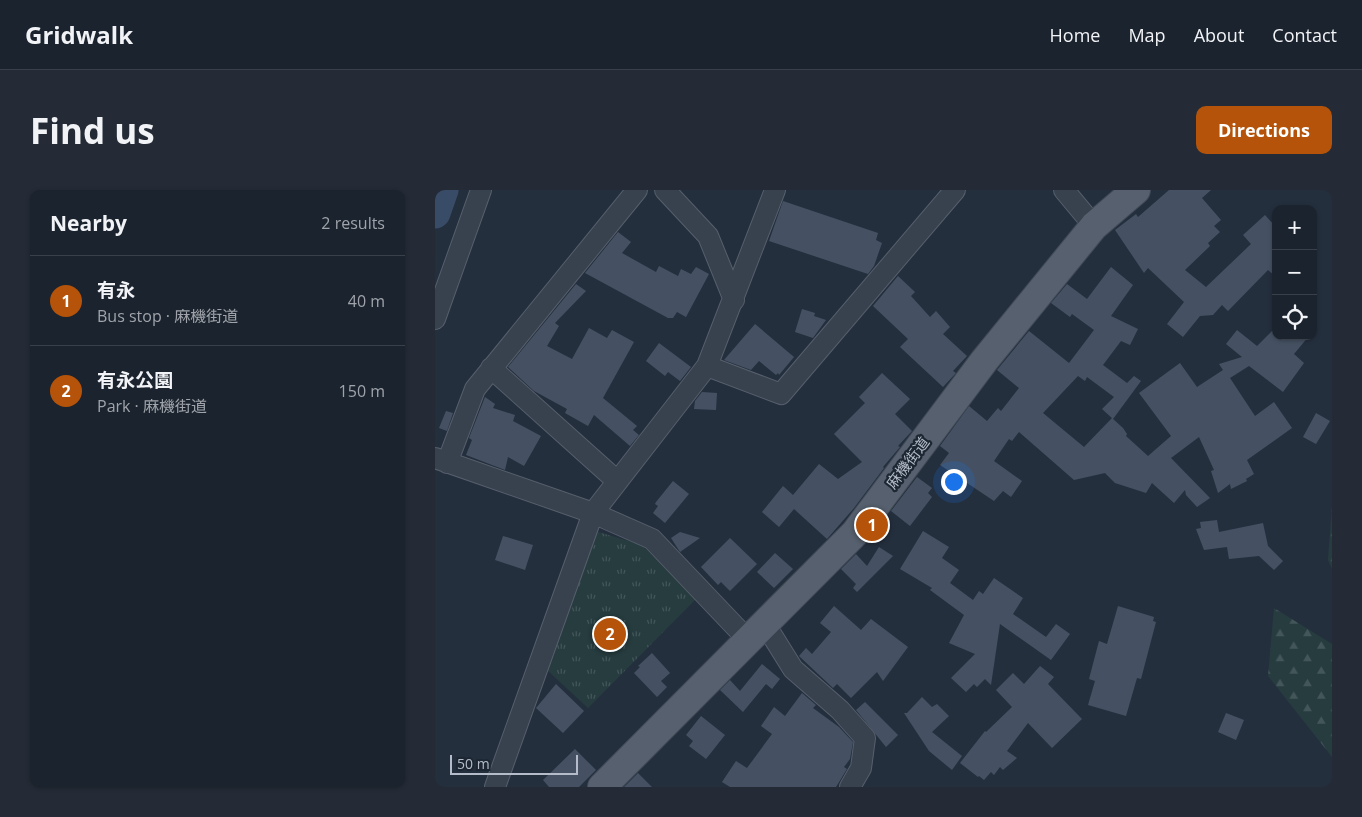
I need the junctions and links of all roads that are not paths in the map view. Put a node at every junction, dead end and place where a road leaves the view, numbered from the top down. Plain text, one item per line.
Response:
1 (481, 190) edge
2 (637, 190) edge
3 (665, 190) edge
4 (775, 190) edge
5 (955, 190) edge
6 (1064, 190) edge
7 (1135, 190) edge
8 (1094, 226) junction
9 (734, 300) junction
10 (435, 319) edge
11 (707, 366) junction
12 (491, 368) junction
13 (441, 460) edge
14 (617, 481) junction
15 (593, 513) junction
16 (757, 632) junction
17 (495, 787) edge
18 (602, 787) edge
19 (850, 787) edge

1 - 10 street
2 - 12 street
3 - 9 street
4 - 9 street
5 - 11 street
6 - 8 street
7 - 8 main road, 麻機街道
8 - 16 main road, 麻機街道
9 - 11 street
11 - 14 street
12 - 13 street
12 - 14 street
13 - 15 street
14 - 15 street
15 - 16 street
15 - 17 street
16 - 18 main road, 麻機街道
16 - 19 street

